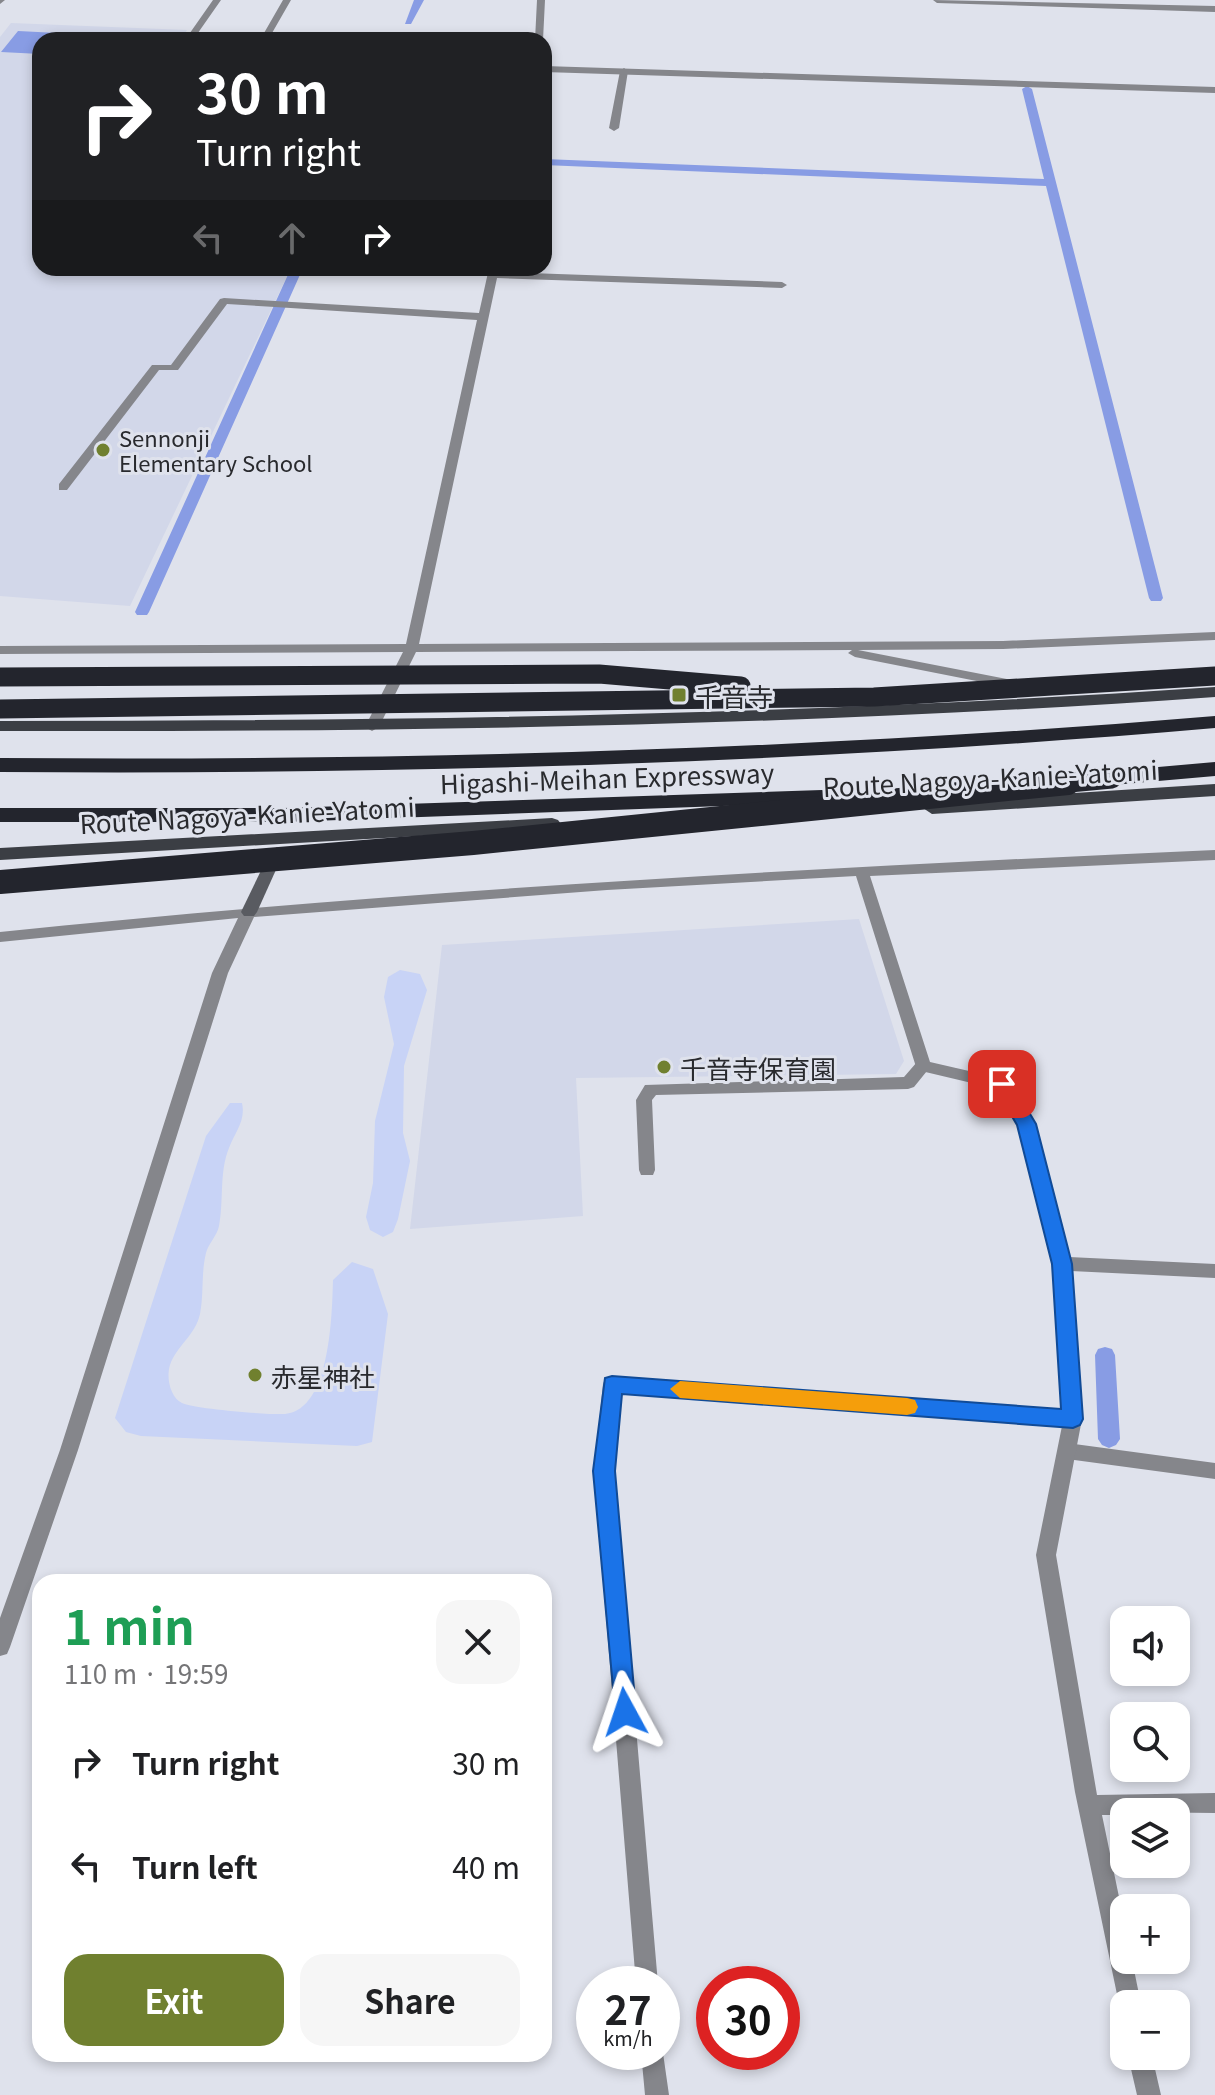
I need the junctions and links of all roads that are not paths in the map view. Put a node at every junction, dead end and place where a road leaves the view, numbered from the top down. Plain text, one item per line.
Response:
1 (217, 0) edge
2 (287, 0) edge
3 (541, 0) edge
4 (937, 0) edge
5 (1215, 9) edge
6 (195, 32) edge
7 (269, 32) edge
8 (539, 32) edge
9 (552, 69) edge
10 (624, 71) junction
11 (1215, 90) edge
12 (614, 128) dead end
13 (552, 275) edge
14 (492, 276) edge
15 (782, 285) dead end
16 (484, 317) junction
17 (63, 487) dead end
18 (1215, 636) edge
19 (412, 647) junction
20 (822, 647) junction
21 (0, 650) edge
22 (1215, 676) edge
23 (0, 677) edge
24 (1215, 692) edge
25 (874, 697) junction
26 (1096, 701) junction
27 (0, 709) edge
28 (1215, 722) edge
29 (0, 726) edge
30 (372, 727) junction
31 (0, 765) edge
32 (1215, 769) edge
33 (1112, 779) junction
34 (1215, 790) edge
35 (0, 815) edge
36 (284, 837) junction
37 (0, 854) edge
38 (1215, 855) edge
39 (861, 870) junction
40 (0, 882) edge
41 (249, 912) junction
42 (0, 937) edge
43 (923, 1066) junction
44 (647, 1170) dead end
45 (1062, 1264) junction
46 (1215, 1271) edge
47 (1073, 1419) junction
48 (1067, 1451) junction
49 (1215, 1471) edge
50 (0, 1647) edge
51 (1215, 1803) edge
52 (1089, 1805) junction
53 (645, 1966) edge
54 (1127, 1990) edge
55 (655, 2070) edge
56 (1143, 2070) edge
57 (657, 2095) edge
58 (1149, 2095) edge

1 - 6 street
2 - 7 street
3 - 8 street
4 - 5 street
9 - 10 street
10 - 11 street
10 - 12 street
13 - 15 street
14 - 16 street
16 - 17 street
16 - 19 street
18 - 20 street
19 - 20 street
19 - 21 street
19 - 30 street
20 - 26 street
22 - 25 highway, bridge
23 - 25 highway, bridge
24 - 26 main road
25 - 27 highway, bridge
26 - 30 main road
28 - 31 highway, Higashi-Meihan Expressway
29 - 30 main road
32 - 33 highway, Higashi-Meihan Expressway
33 - 35 highway, Higashi-Meihan Expressway, bridge
33 - 40 highway, bridge
34 - 36 main road, Route Nagoya-Kanie-Yatomi
36 - 37 main road, Route Nagoya-Kanie-Yatomi
36 - 41 street
38 - 39 street
39 - 41 street
39 - 43 street
41 - 42 street
41 - 50 street
43 - 44 street
43 - 45 street
45 - 46 street
45 - 47 street
47 - 48 street
47 - 53 street
48 - 49 street
48 - 52 street
51 - 52 street
52 - 54 street
55 - 57 street
56 - 58 street

